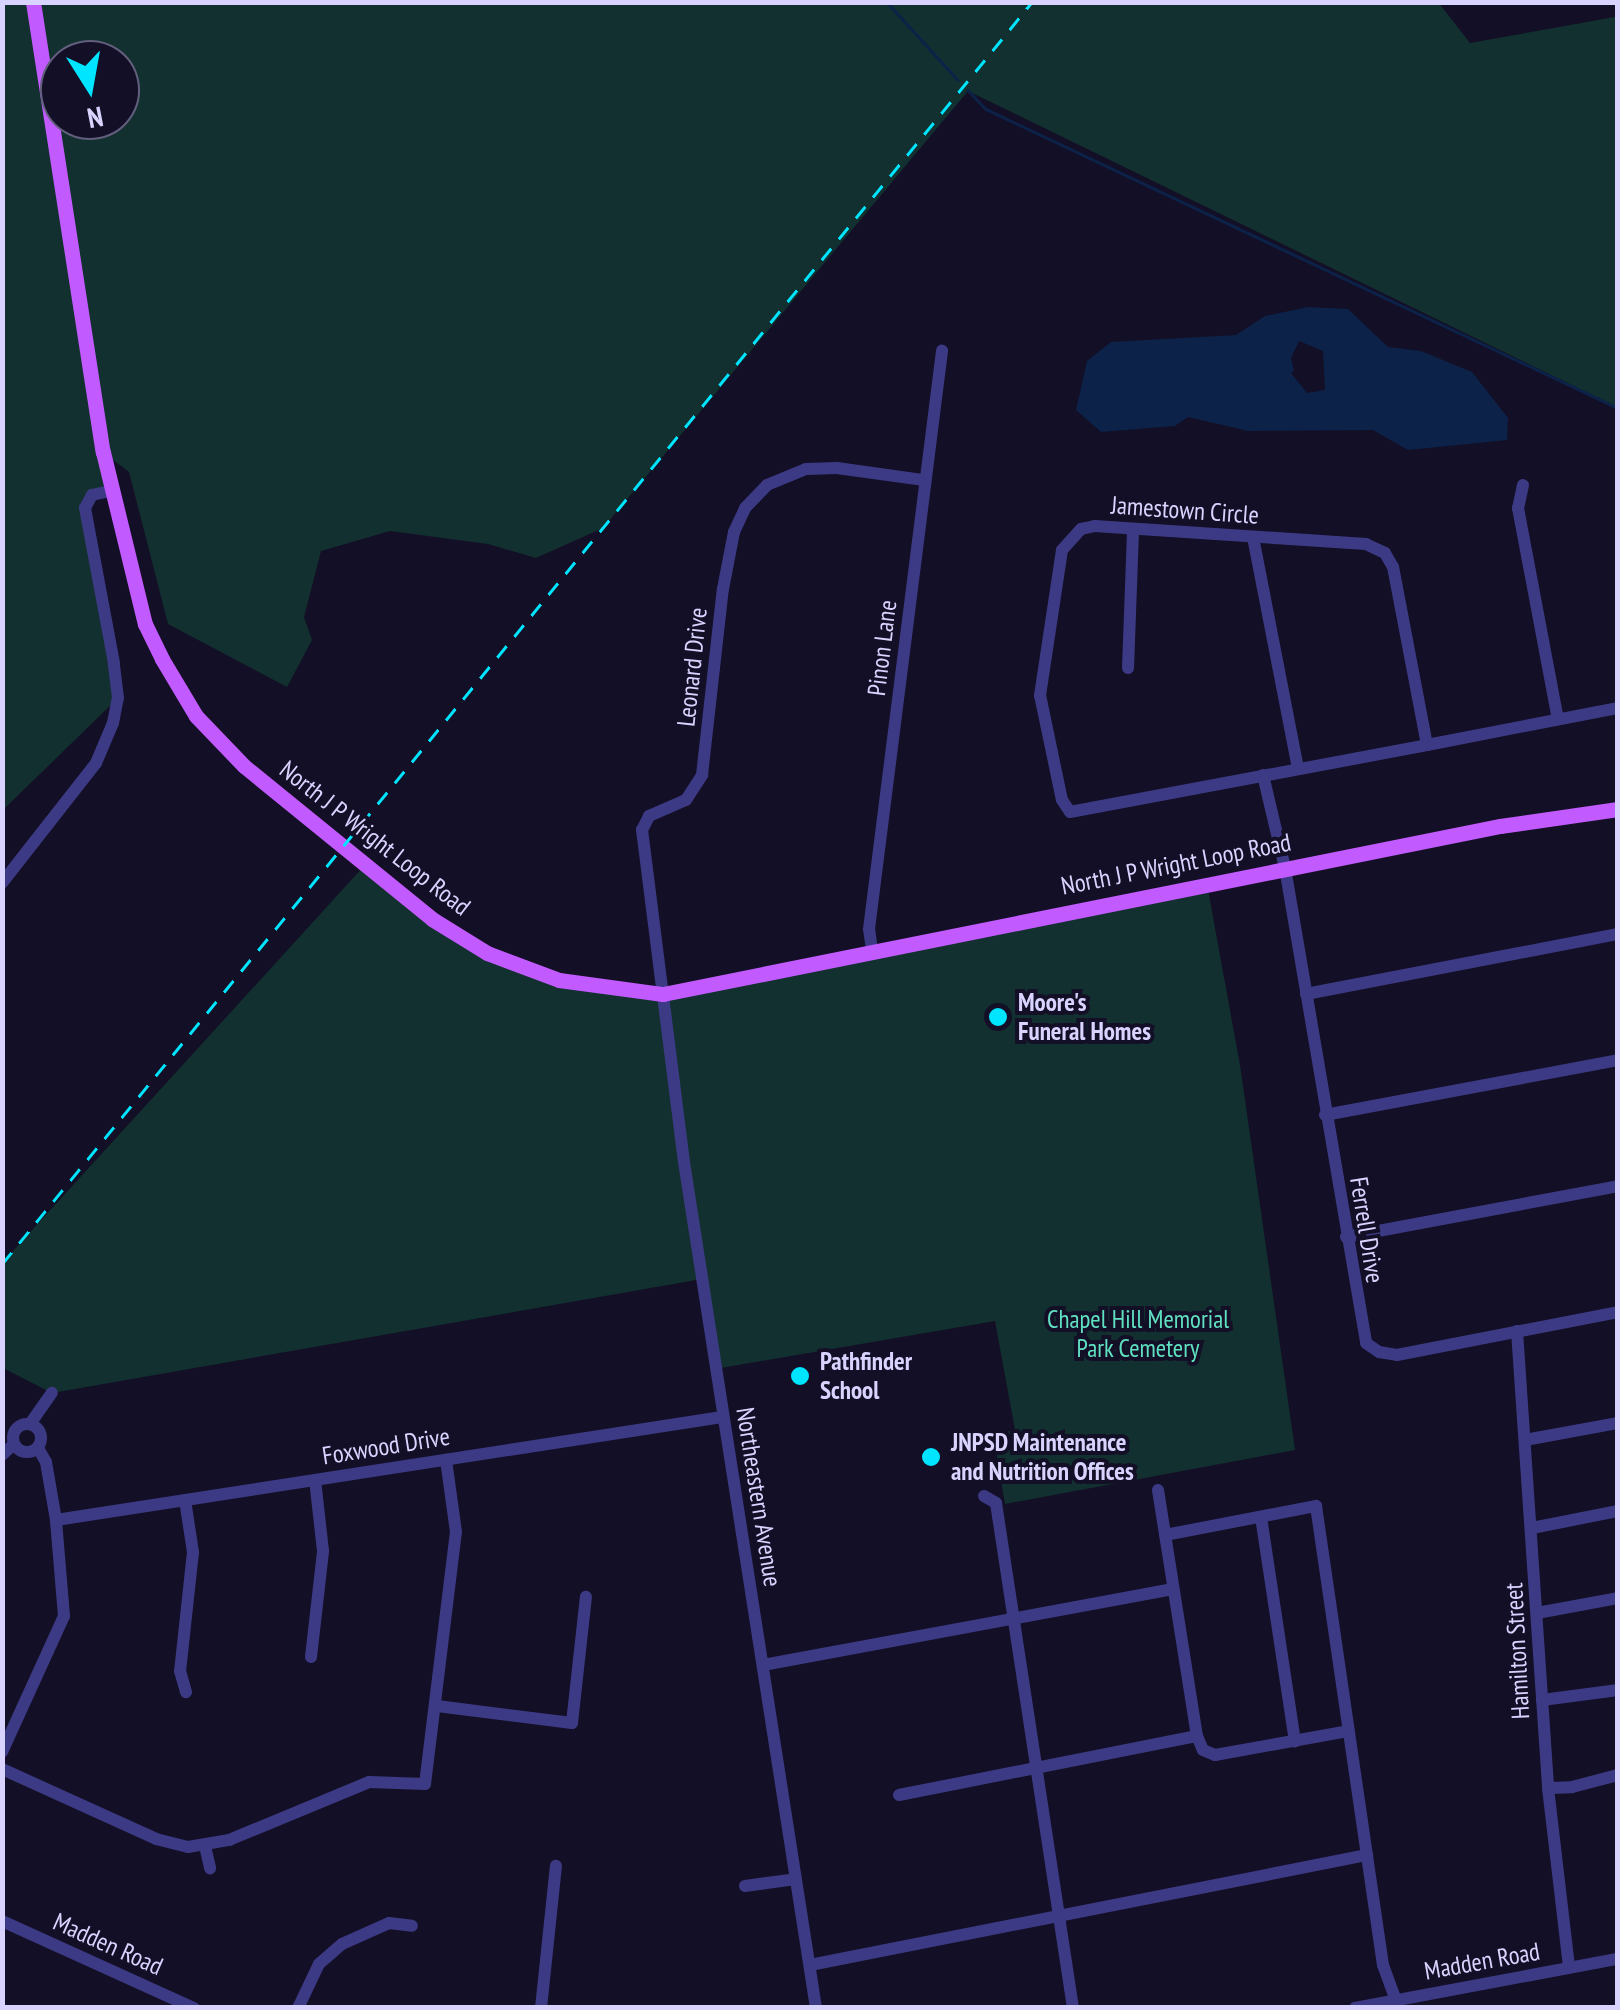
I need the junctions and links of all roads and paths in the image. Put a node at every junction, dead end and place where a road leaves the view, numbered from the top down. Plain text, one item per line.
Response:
1 (33, 2) edge
2 (942, 351) dead end
3 (924, 480) junction
4 (1523, 484) dead end
5 (113, 490) junction
6 (1133, 529) junction
7 (1253, 536) junction
8 (1128, 668) dead end
9 (1618, 708) edge
10 (1558, 719) junction
11 (1427, 744) junction
12 (1298, 768) junction
13 (1263, 776) junction
14 (1618, 809) edge
15 (1285, 868) junction
16 (2, 883) edge
17 (1618, 934) edge
18 (872, 950) junction
19 (663, 994) junction
20 (1306, 994) junction
21 (1618, 1060) edge
22 (1326, 1115) junction
23 (1618, 1186) edge
24 (1346, 1237) junction
25 (1618, 1312) edge
26 (1517, 1331) junction
27 (52, 1393) dead end
28 (722, 1417) junction
29 (1618, 1423) edge
30 (30, 1424) junction
31 (1525, 1440) junction
32 (14, 1444) junction
33 (38, 1448) junction
34 (2, 1456) edge
35 (446, 1460) junction
36 (315, 1480) junction
37 (1158, 1490) dead end
38 (984, 1496) dead end
39 (184, 1500) junction
40 (1618, 1511) edge
41 (1262, 1517) junction
42 (56, 1520) junction
43 (1532, 1528) junction
44 (1165, 1535) junction
45 (1173, 1589) junction
46 (586, 1597) dead end
47 (1618, 1598) edge
48 (1538, 1613) junction
49 (1012, 1618) junction
50 (311, 1657) dead end
51 (763, 1664) junction
52 (1618, 1690) edge
53 (186, 1692) dead end
54 (1542, 1700) junction
55 (438, 1706) junction
56 (1348, 1731) junction
57 (1196, 1736) junction
58 (1296, 1741) junction
59 (2, 1752) edge
60 (1036, 1768) junction
61 (2, 1769) edge
62 (1618, 1775) edge
63 (1548, 1788) junction
64 (899, 1794) dead end
65 (204, 1846) junction
66 (1366, 1855) junction
67 (556, 1866) dead end
68 (210, 1868) dead end
69 (796, 1879) junction
70 (744, 1886) dead end
71 (1058, 1916) junction
72 (2, 1921) edge
73 (412, 1926) dead end
74 (1618, 1959) edge
75 (810, 1965) junction
76 (1569, 1968) junction
77 (1396, 2000) junction
78 (194, 2008) edge
79 (298, 2008) edge
80 (541, 2008) edge
81 (816, 2008) edge
82 (1073, 2008) edge
83 (1355, 2008) edge

1 - 5 main road, North J P Wright Loop Road
2 - 3 street, Pinon Lane
3 - 18 street, Pinon Lane
3 - 19 street, Leonard Drive
4 - 10 street
5 - 16 street
5 - 19 main road, North J P Wright Loop Road
6 - 7 street, Jamestown Circle
6 - 8 street
6 - 13 street, Jamestown Circle
7 - 11 street, Jamestown Circle
7 - 12 street
9 - 10 street
10 - 11 street
11 - 12 street
12 - 13 street
13 - 15 street, Ferrell Drive
14 - 15 main road, North J P Wright Loop Road
15 - 18 main road, North J P Wright Loop Road
15 - 20 street, Ferrell Drive
17 - 20 street
18 - 19 main road, North J P Wright Loop Road
19 - 28 street, Northeastern Avenue
20 - 22 street, Ferrell Drive
21 - 22 street
22 - 24 street, Ferrell Drive
23 - 24 street
24 - 26 street, Ferrell Drive
25 - 26 street, Ferrell Drive
26 - 31 street, Hamilton Street
27 - 30 street
28 - 35 street, Foxwood Drive
28 - 51 street, Northeastern Avenue
29 - 31 street
30 - 32 street
30 - 33 street
31 - 43 street, Hamilton Street
32 - 33 street
32 - 34 street
33 - 42 street
35 - 36 street, Foxwood Drive
35 - 55 street
36 - 39 street, Foxwood Drive
36 - 50 street
37 - 44 street
38 - 49 street
39 - 42 street, Foxwood Drive
39 - 53 street
40 - 43 street
41 - 44 street
41 - 56 street
41 - 58 street
42 - 59 street
43 - 48 street, Hamilton Street
44 - 45 street
45 - 49 street
45 - 57 street
46 - 55 street
47 - 48 street
48 - 54 street, Hamilton Street
49 - 51 street
49 - 60 street
51 - 69 street, Northeastern Avenue
52 - 54 street
54 - 63 street, Hamilton Street
55 - 65 street
56 - 58 street
56 - 66 street
57 - 58 street
57 - 60 street
60 - 64 street
60 - 71 street
61 - 65 street
62 - 63 street
63 - 76 street, Hamilton Street
65 - 68 street
66 - 71 street
66 - 77 street
67 - 80 street
69 - 70 street
69 - 75 street, Northeastern Avenue
71 - 75 street
71 - 82 street
72 - 78 street, Madden Road
73 - 79 street
74 - 76 street, Madden Road
75 - 81 street, Northeastern Avenue
76 - 77 street, Madden Road
77 - 83 street, Madden Road

